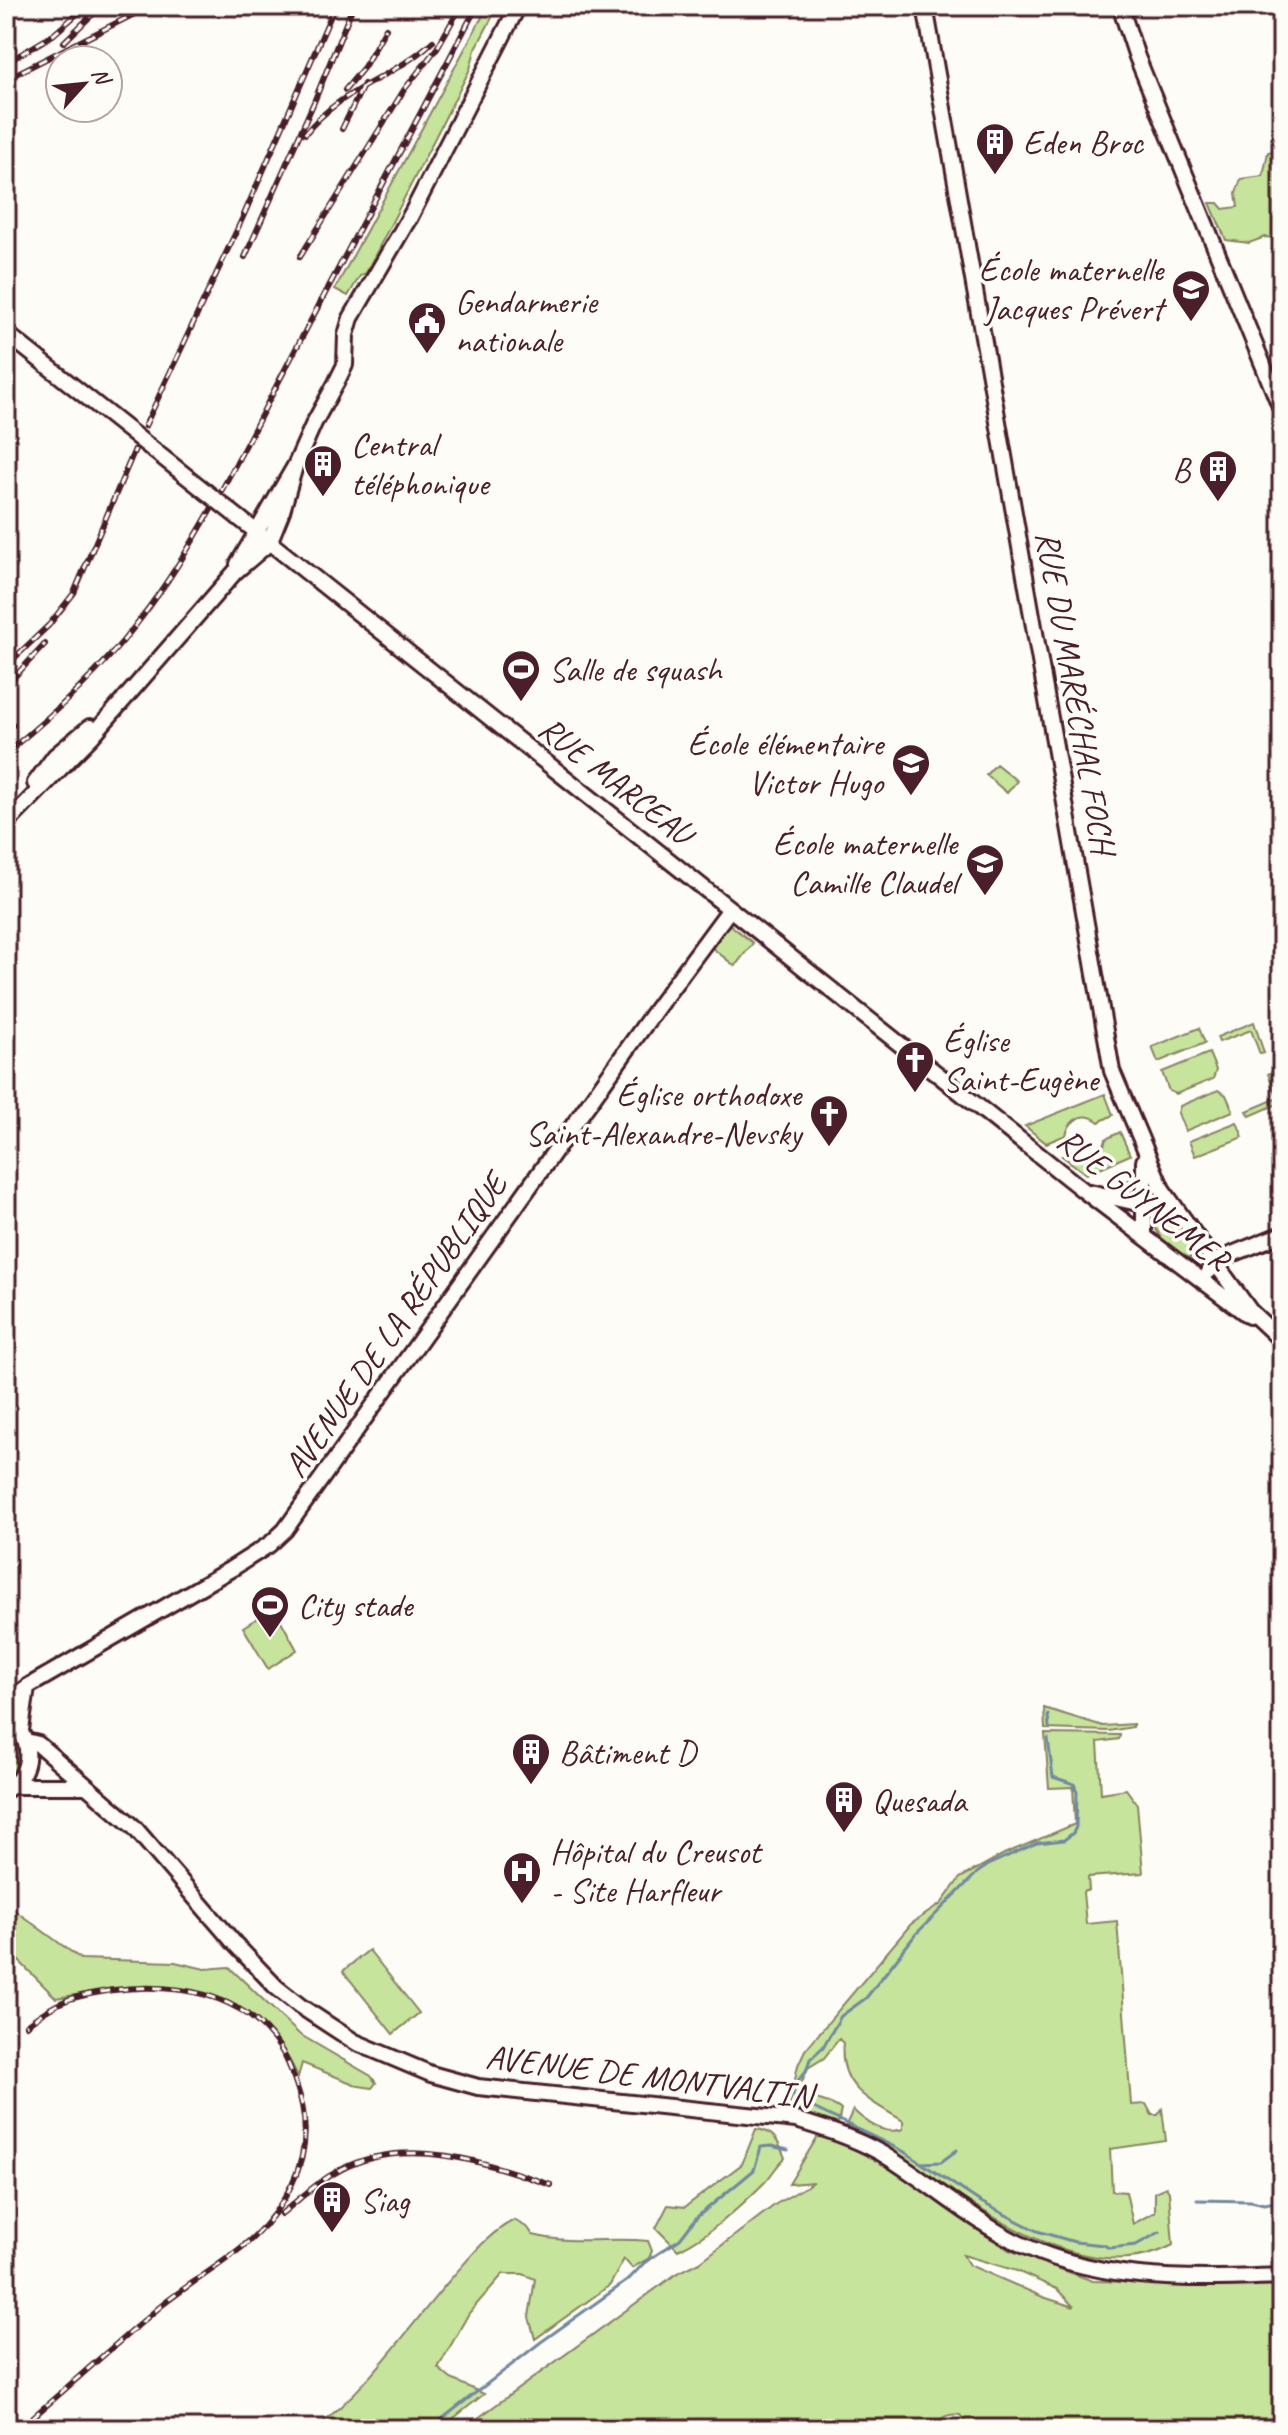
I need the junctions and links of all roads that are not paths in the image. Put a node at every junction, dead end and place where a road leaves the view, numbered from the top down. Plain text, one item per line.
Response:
1 (518, 6) edge
2 (925, 6) edge
3 (1120, 6) edge
4 (6, 333) edge
5 (1282, 411) edge
6 (295, 466) junction
7 (255, 533) junction
8 (269, 543) junction
9 (235, 572) junction
10 (6, 824) edge
11 (730, 909) junction
12 (1141, 1145) junction
13 (1083, 1190) junction
14 (1145, 1204) junction
15 (1184, 1222) junction
16 (1282, 1234) edge
17 (1144, 1236) junction
18 (1214, 1264) junction
19 (1202, 1282) junction
20 (1261, 1324) junction
21 (1282, 1341) edge
22 (27, 1687) junction
23 (6, 1703) edge
24 (6, 1718) edge
25 (23, 1736) junction
26 (84, 1786) junction
27 (10, 1788) edge
28 (1282, 2276) edge

1 - 6 main road
2 - 12 main road, RUE DU MARÉCHAL FOCH
3 - 5 main road
4 - 7 main road, RUE MARCEAU, bridge
6 - 7 main road
6 - 8 main road
7 - 8 main road, RUE MARCEAU
7 - 9 main road
8 - 9 main road
8 - 11 main road, RUE MARCEAU
9 - 10 main road
11 - 13 main road, RUE GUYNEMER
11 - 22 main road, AVENUE DE LA RÉPUBLIQUE
12 - 14 main road
12 - 15 main road, RUE DU MARÉCHAL FOCH
13 - 14 main road
13 - 17 main road, RUE GUYNEMER
14 - 15 main road
14 - 17 main road
15 - 18 main road, RUE DU MARÉCHAL FOCH
16 - 18 main road
17 - 19 main road, RUE GUYNEMER
18 - 19 main road
18 - 20 main road, RUE DU MARÉCHAL FOCH
19 - 20 main road, RUE GUYNEMER
20 - 21 main road, RUE DU MARÉCHAL FOCH
22 - 23 main road, AVENUE DE LA RÉPUBLIQUE
22 - 25 main road
24 - 25 main road, AVENUE DE MONTVALTIN
25 - 26 main road, AVENUE DE MONTVALTIN
25 - 27 main road
26 - 27 main road
26 - 28 main road, AVENUE DE MONTVALTIN

